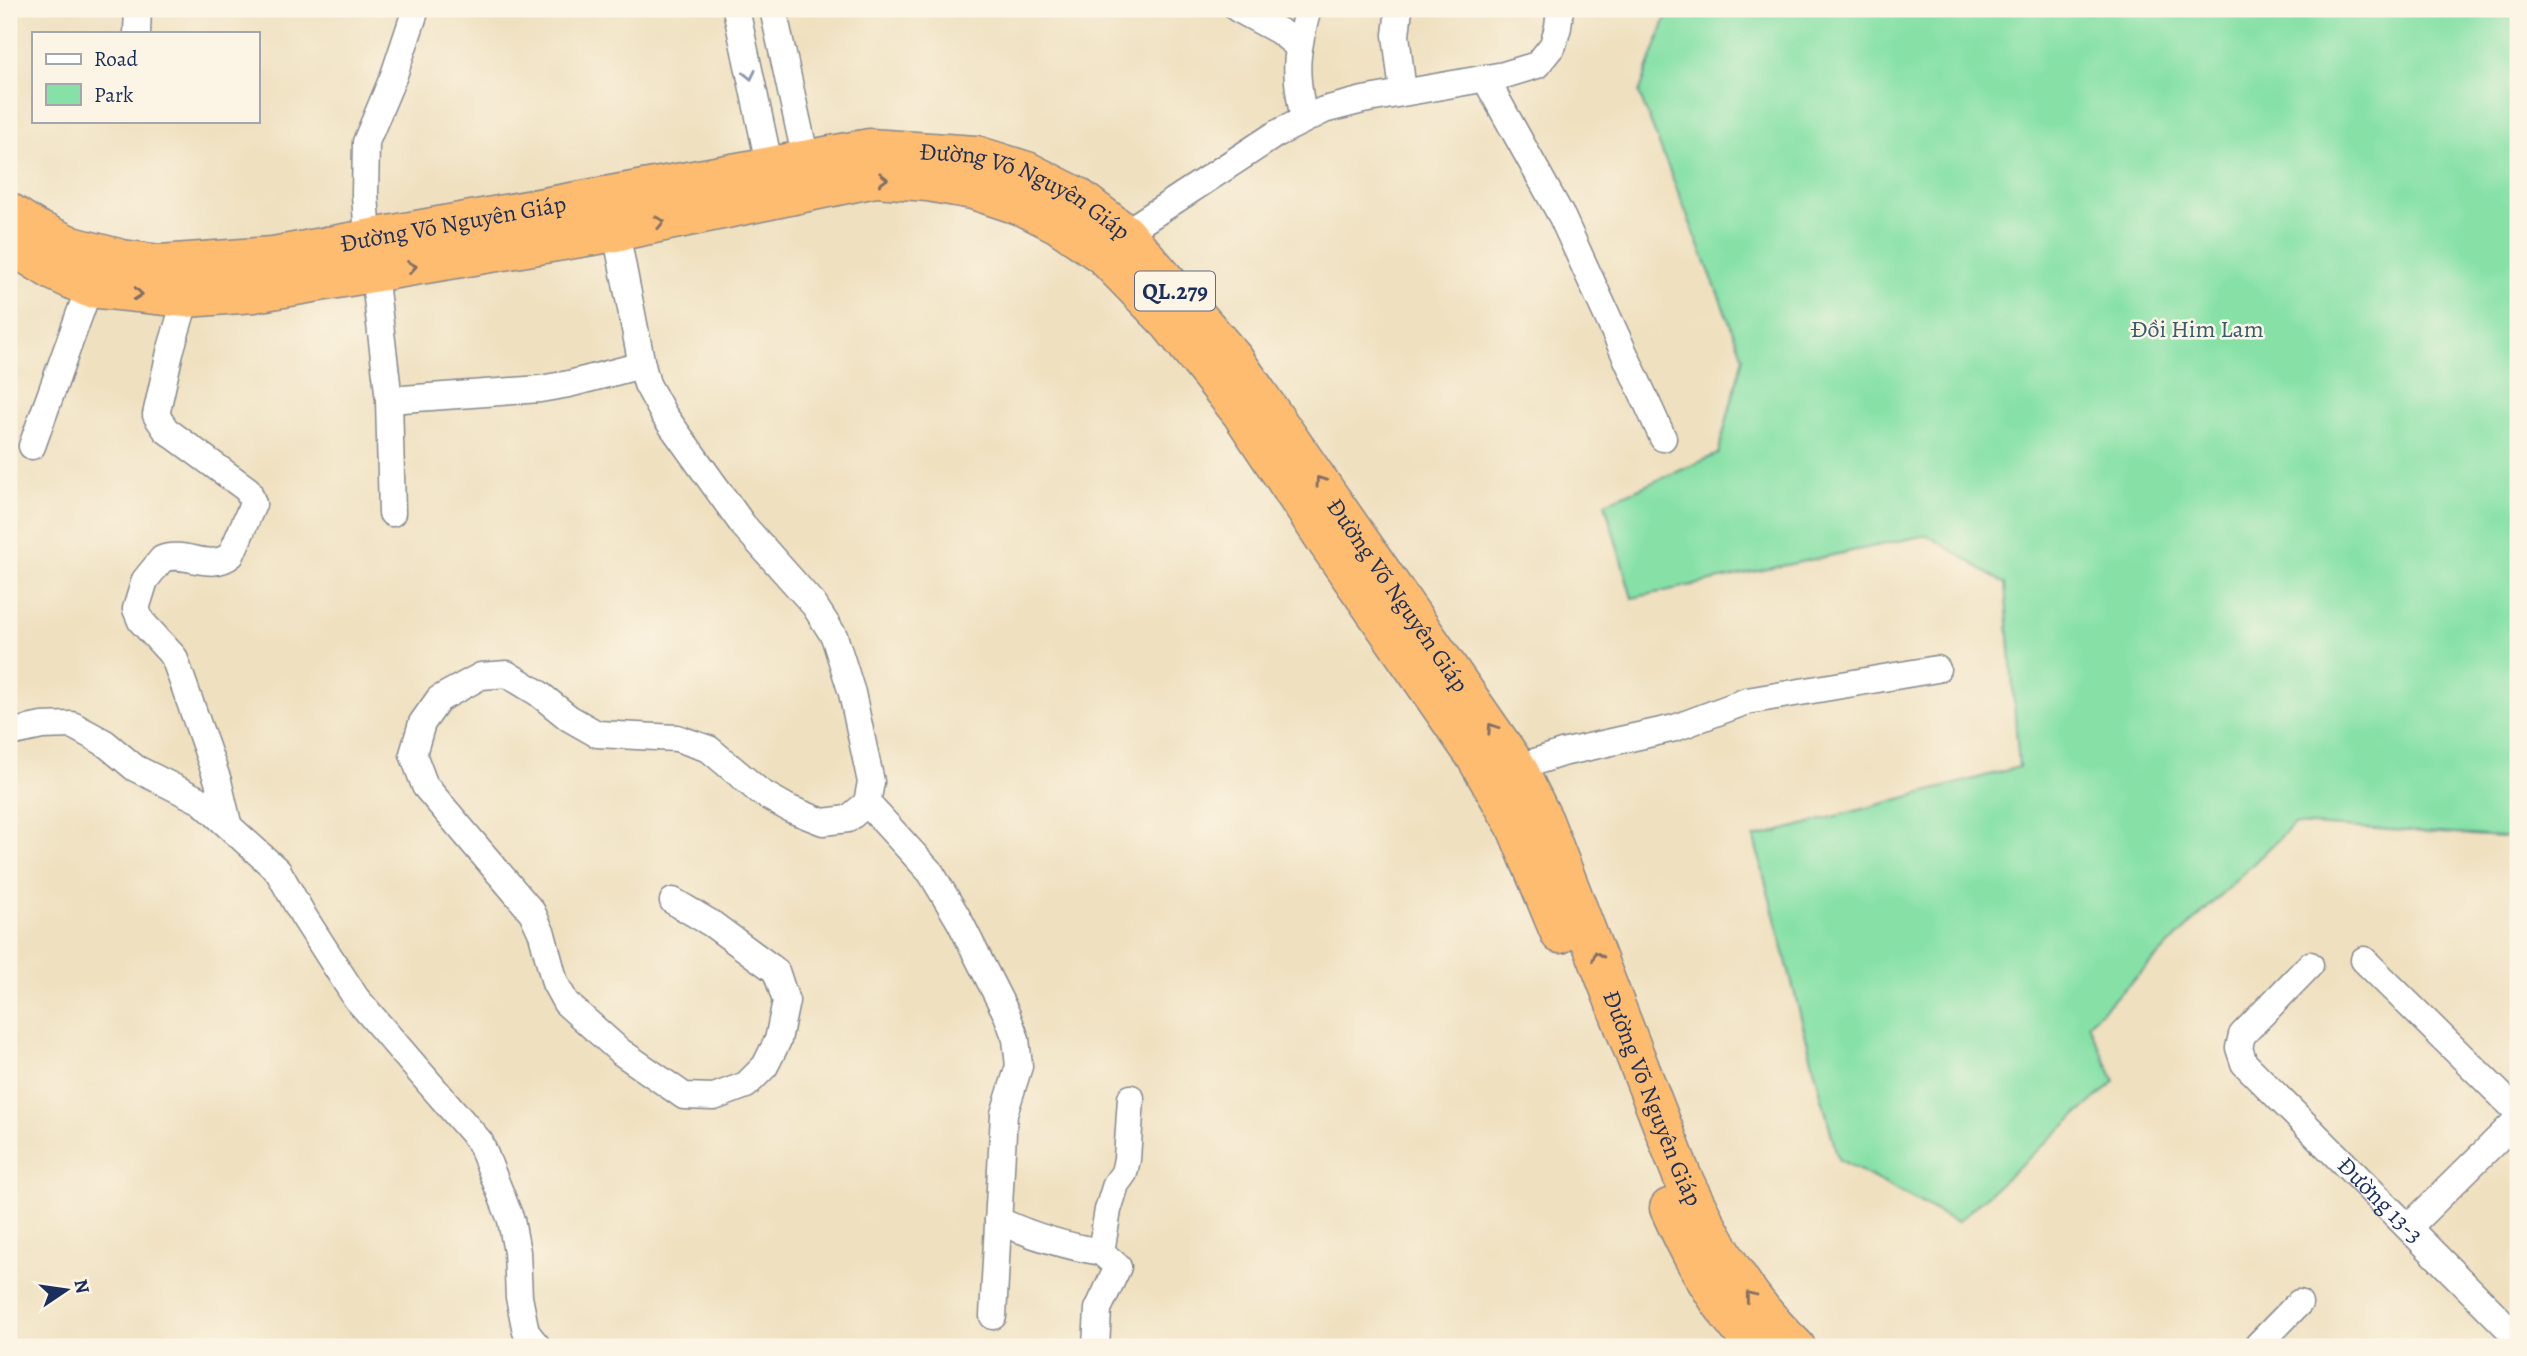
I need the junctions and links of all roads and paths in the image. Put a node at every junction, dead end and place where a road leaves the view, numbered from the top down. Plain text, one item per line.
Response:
1 (138, 9) edge
2 (415, 9) edge
3 (736, 9) edge
4 (773, 9) edge
5 (1238, 9) edge
6 (1308, 9) edge
7 (1399, 9) edge
8 (1560, 9) edge
9 (137, 32) edge
10 (1298, 46) junction
11 (1485, 78) junction
12 (1403, 92) junction
13 (1304, 119) junction
14 (788, 164) junction
15 (9, 212) edge
16 (616, 232) junction
17 (9, 244) edge
18 (1114, 244) junction
19 (371, 256) junction
20 (89, 288) junction
21 (186, 298) junction
22 (642, 365) junction
23 (388, 400) junction
24 (1663, 438) dead end
25 (32, 446) dead end
26 (392, 513) dead end
27 (1937, 668) dead end
28 (9, 733) edge
29 (1503, 773) junction
30 (867, 803) junction
31 (228, 823) junction
32 (673, 901) dead end
33 (2364, 960) dead end
34 (2310, 965) dead end
35 (1131, 1097) dead end
36 (2518, 1112) edge
37 (2518, 1119) edge
38 (998, 1220) junction
39 (2409, 1227) junction
40 (1101, 1252) junction
41 (2299, 1303) dead end
42 (993, 1315) dead end
43 (2518, 1338) edge
44 (531, 1343) edge
45 (1096, 1347) edge
46 (1756, 1347) edge
47 (1796, 1347) edge
48 (2256, 1347) edge

1 - 9 street
2 - 19 street
3 -> 14 street
4 - 14 street
5 - 10 street
6 - 10 street
7 - 12 street
8 - 11 street
10 - 13 street
11 - 12 street
11 - 24 street
12 - 13 street
13 - 18 street
14 - 18 highway, Đường Võ Nguyên Giáp / QL.279
14 - 19 highway, Đường Võ Nguyên Giáp / QL.279
15 - 19 highway, Đường Võ Nguyên Giáp / QL.279
16 -> 18 highway, Đường Võ Nguyên Giáp / QL.279
19 -> 16 highway, Đường Võ Nguyên Giáp / QL.279
16 - 22 street
17 - 20 highway, Đường Võ Nguyên Giáp / QL.279
18 - 29 highway, Đường Võ Nguyên Giáp / QL.279
19 - 21 highway, Đường Võ Nguyên Giáp / QL.279
19 - 23 street
20 -> 21 highway, Đường Võ Nguyên Giáp / QL.279
20 - 25 street
21 - 31 street
22 - 23 street
22 - 30 street
23 - 26 street
27 - 29 street
28 - 31 street
29 - 46 highway, Đường Võ Nguyên Giáp / QL.279
47 -> 29 highway, Đường Võ Nguyên Giáp / QL.279
30 - 32 street
30 - 38 street
31 - 44 street
33 - 36 street
34 - 39 street, Đường 13-3
35 - 40 street
37 - 39 street
38 - 40 street
38 - 42 street
39 - 43 street, Đường 13-3
40 - 45 street
41 - 48 street

